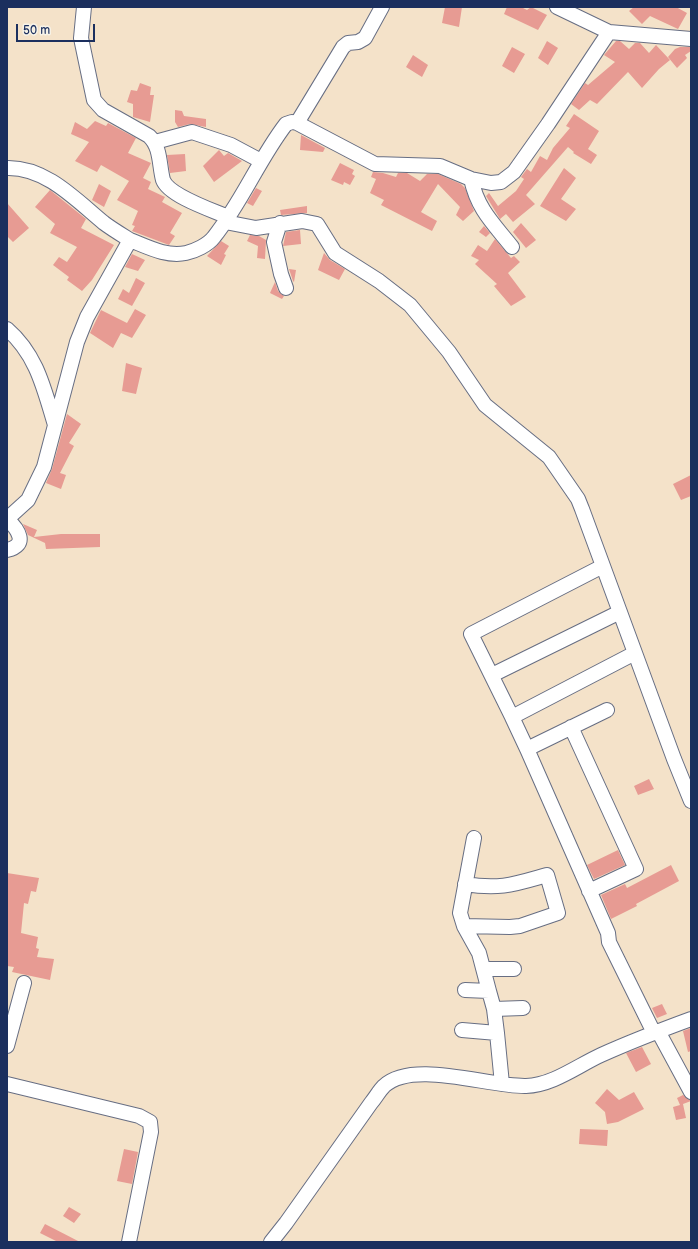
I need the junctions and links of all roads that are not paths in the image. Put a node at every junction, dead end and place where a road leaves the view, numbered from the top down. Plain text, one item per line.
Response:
1 (84, 7) edge
2 (382, 7) edge
3 (558, 7) edge
4 (609, 32) junction
5 (691, 39) edge
6 (297, 123) junction
7 (155, 142) junction
8 (261, 161) junction
9 (7, 168) edge
10 (471, 179) junction
11 (226, 220) junction
12 (280, 223) junction
13 (130, 240) junction
14 (512, 247) dead end
15 (286, 288) dead end
16 (7, 330) edge
17 (55, 426) junction
18 (7, 519) edge
19 (7, 550) edge
20 (603, 566) junction
21 (620, 612) junction
22 (635, 653) junction
23 (492, 675) junction
24 (607, 710) dead end
25 (512, 717) junction
26 (571, 727) junction
27 (527, 749) junction
28 (691, 801) edge
29 (474, 838) dead end
30 (465, 884) junction
31 (589, 891) junction
32 (464, 926) junction
33 (484, 969) junction
34 (514, 969) dead end
35 (24, 983) dead end
36 (465, 990) dead end
37 (489, 991) junction
38 (523, 1008) dead end
39 (494, 1009) junction
40 (691, 1019) edge
41 (462, 1030) dead end
42 (657, 1031) junction
43 (497, 1033) junction
44 (7, 1046) edge
45 (7, 1084) edge
46 (502, 1084) junction
47 (691, 1092) edge
48 (129, 1242) edge
49 (271, 1242) edge

1 - 7 street
2 - 6 street
3 - 4 street
4 - 5 street
4 - 10 street
6 - 8 street
6 - 10 street
7 - 8 street
7 - 11 street
8 - 11 street
9 - 13 street
10 - 14 street
11 - 12 street
11 - 13 street
12 - 15 street
12 - 20 street
13 - 17 street
16 - 17 street
17 - 18 street
18 - 19 street
20 - 21 street
20 - 23 street
21 - 22 street
21 - 23 street
22 - 25 street
22 - 28 street
23 - 25 street
24 - 26 street
25 - 27 street
26 - 27 street
26 - 31 street
27 - 31 street
29 - 30 street
30 - 32 street
30 - 32 street
31 - 42 street
32 - 33 street
33 - 34 street
33 - 37 street
35 - 44 street
36 - 37 street
37 - 39 street
38 - 39 street
39 - 43 street
40 - 42 street
41 - 43 street
42 - 46 street
42 - 47 street
43 - 46 street
45 - 48 street
46 - 49 street

